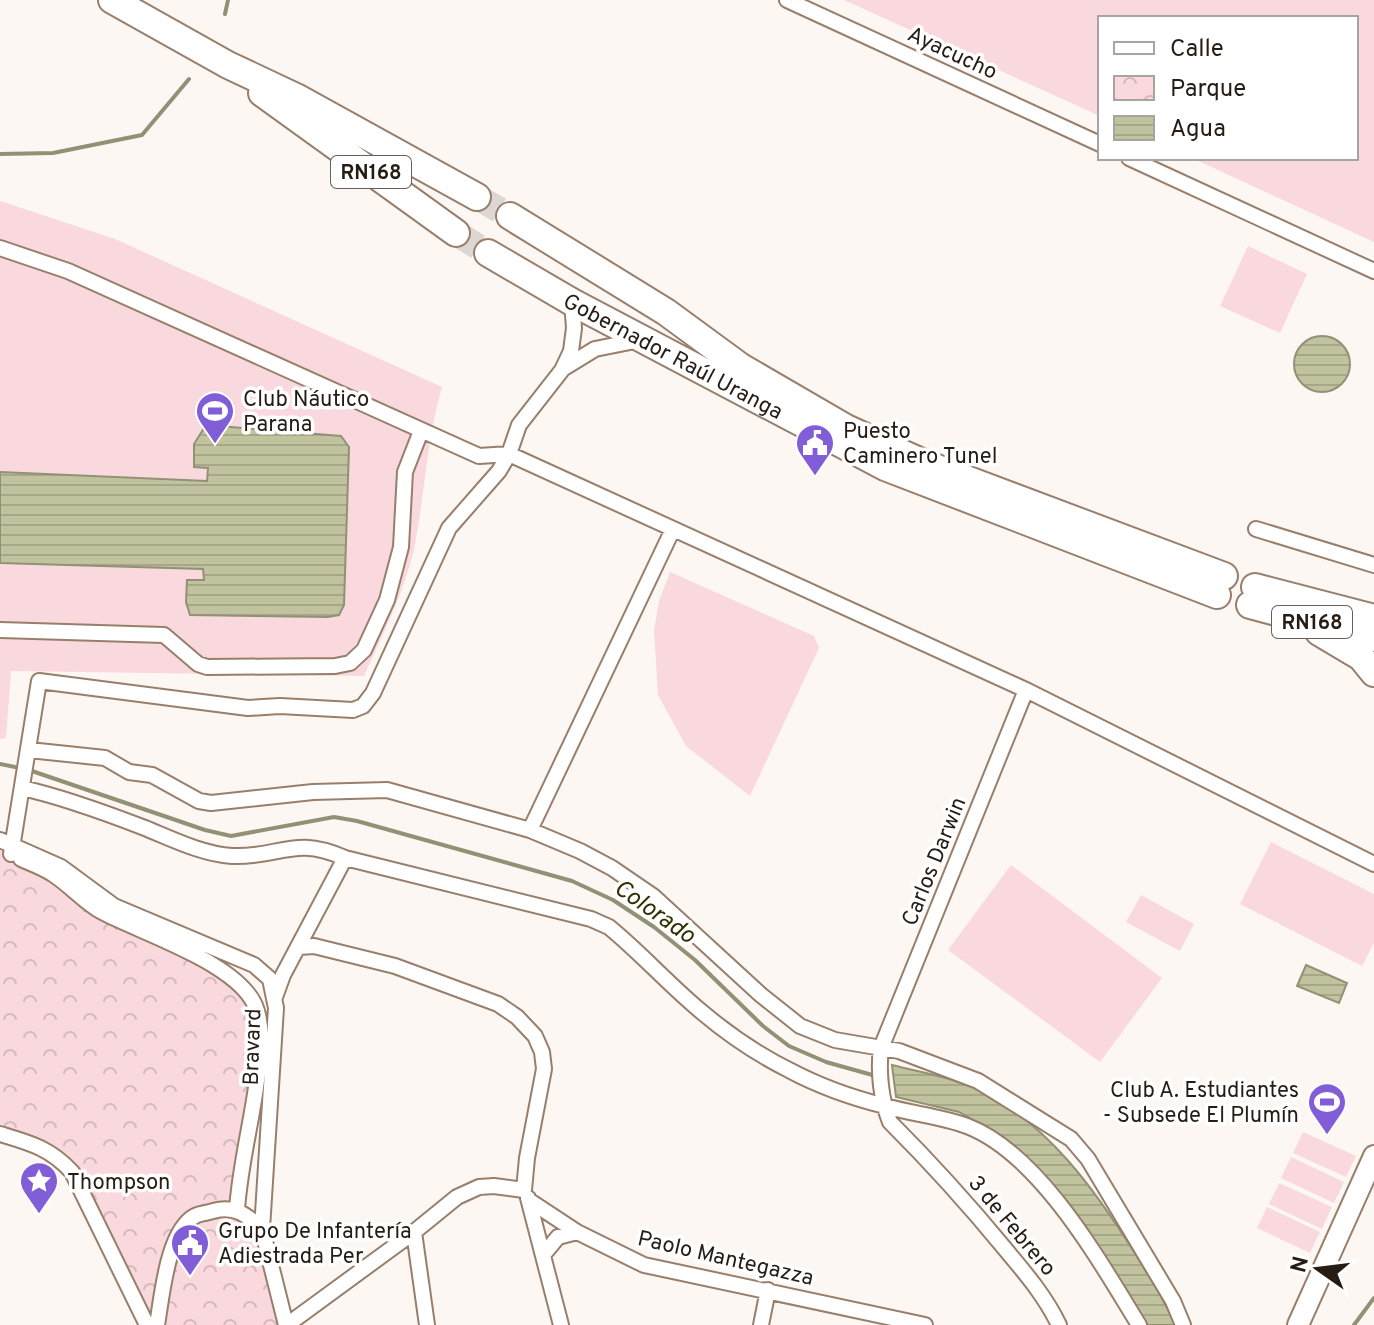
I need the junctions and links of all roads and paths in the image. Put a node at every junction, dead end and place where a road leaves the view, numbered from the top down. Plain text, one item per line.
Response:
1 (112, 0) edge
2 (787, 0) edge
3 (228, 65) junction
4 (1098, 143) edge
5 (1133, 160) edge
6 (477, 197) tunnel mouth
7 (510, 216) tunnel mouth
8 (456, 233) tunnel mouth
9 (0, 248) edge
10 (488, 253) tunnel mouth
11 (1374, 271) edge
12 (572, 302) junction
13 (644, 339) junction
14 (562, 370) junction
15 (421, 431) junction
16 (509, 454) junction
17 (673, 529) junction
18 (1256, 529) dead end
19 (1374, 565) edge
20 (1295, 618) junction
21 (1374, 618) edge
22 (0, 630) edge
23 (1374, 638) edge
24 (1374, 673) edge
25 (1026, 690) junction
26 (29, 750) junction
27 (22, 788) junction
28 (530, 830) junction
29 (6, 848) edge
30 (345, 858) junction
31 (1374, 864) edge
32 (299, 947) junction
33 (275, 997) junction
34 (880, 1054) junction
35 (883, 1100) junction
36 (0, 1134) edge
37 (1374, 1156) edge
38 (527, 1195) junction
39 (237, 1210) junction
40 (262, 1229) junction
41 (414, 1232) junction
42 (577, 1232) junction
43 (543, 1255) junction
44 (768, 1290) junction
45 (147, 1325) edge
46 (157, 1325) edge
47 (286, 1325) edge
48 (427, 1325) edge
49 (561, 1325) edge
50 (761, 1325) edge
51 (925, 1325) edge
52 (1059, 1325) edge
53 (1139, 1325) edge
54 (1183, 1325) edge
55 (1298, 1325) edge

1 - 3 highway, RN168
2 - 4 street, Ayacucho
3 - 6 highway, RN168
3 - 8 highway, RN168
5 - 11 street
7 - 13 highway, Gobernador Raúl Uranga
9 - 15 street
10 - 12 highway, Gobernador Raúl Uranga
12 - 13 highway, Gobernador Raúl Uranga
12 - 14 street
13 - 14 street
14 - 16 street
15 - 16 street
15 - 22 street
16 - 17 street
16 - 26 street
17 - 25 street
17 - 28 street
18 - 19 street
20 - 21 highway, RN168
20 - 23 highway, RN168
20 - 24 highway
25 - 31 street
25 - 34 street, Carlos Darwin
26 - 27 street
26 - 28 street
27 - 29 street
27 - 30 street
28 - 34 street
29 - 33 street, Bravard
29 - 39 street, Bravard
30 - 32 street
30 - 35 street
32 - 33 street
32 - 38 street
33 - 40 street, Bravard
34 - 35 street
34 - 54 street
35 - 52 street, 3 de Febrero
35 - 53 street
36 - 45 street
37 - 55 street
38 - 41 street, Paolo Mantegazza
38 - 42 street, Paolo Mantegazza
38 - 43 street
39 - 40 street
39 - 46 street
40 - 47 street, Bravard
41 - 47 street, Paolo Mantegazza
41 - 48 street
42 - 43 street
42 - 44 street, Paolo Mantegazza
43 - 49 street
44 - 50 street
44 - 51 street, Paolo Mantegazza

